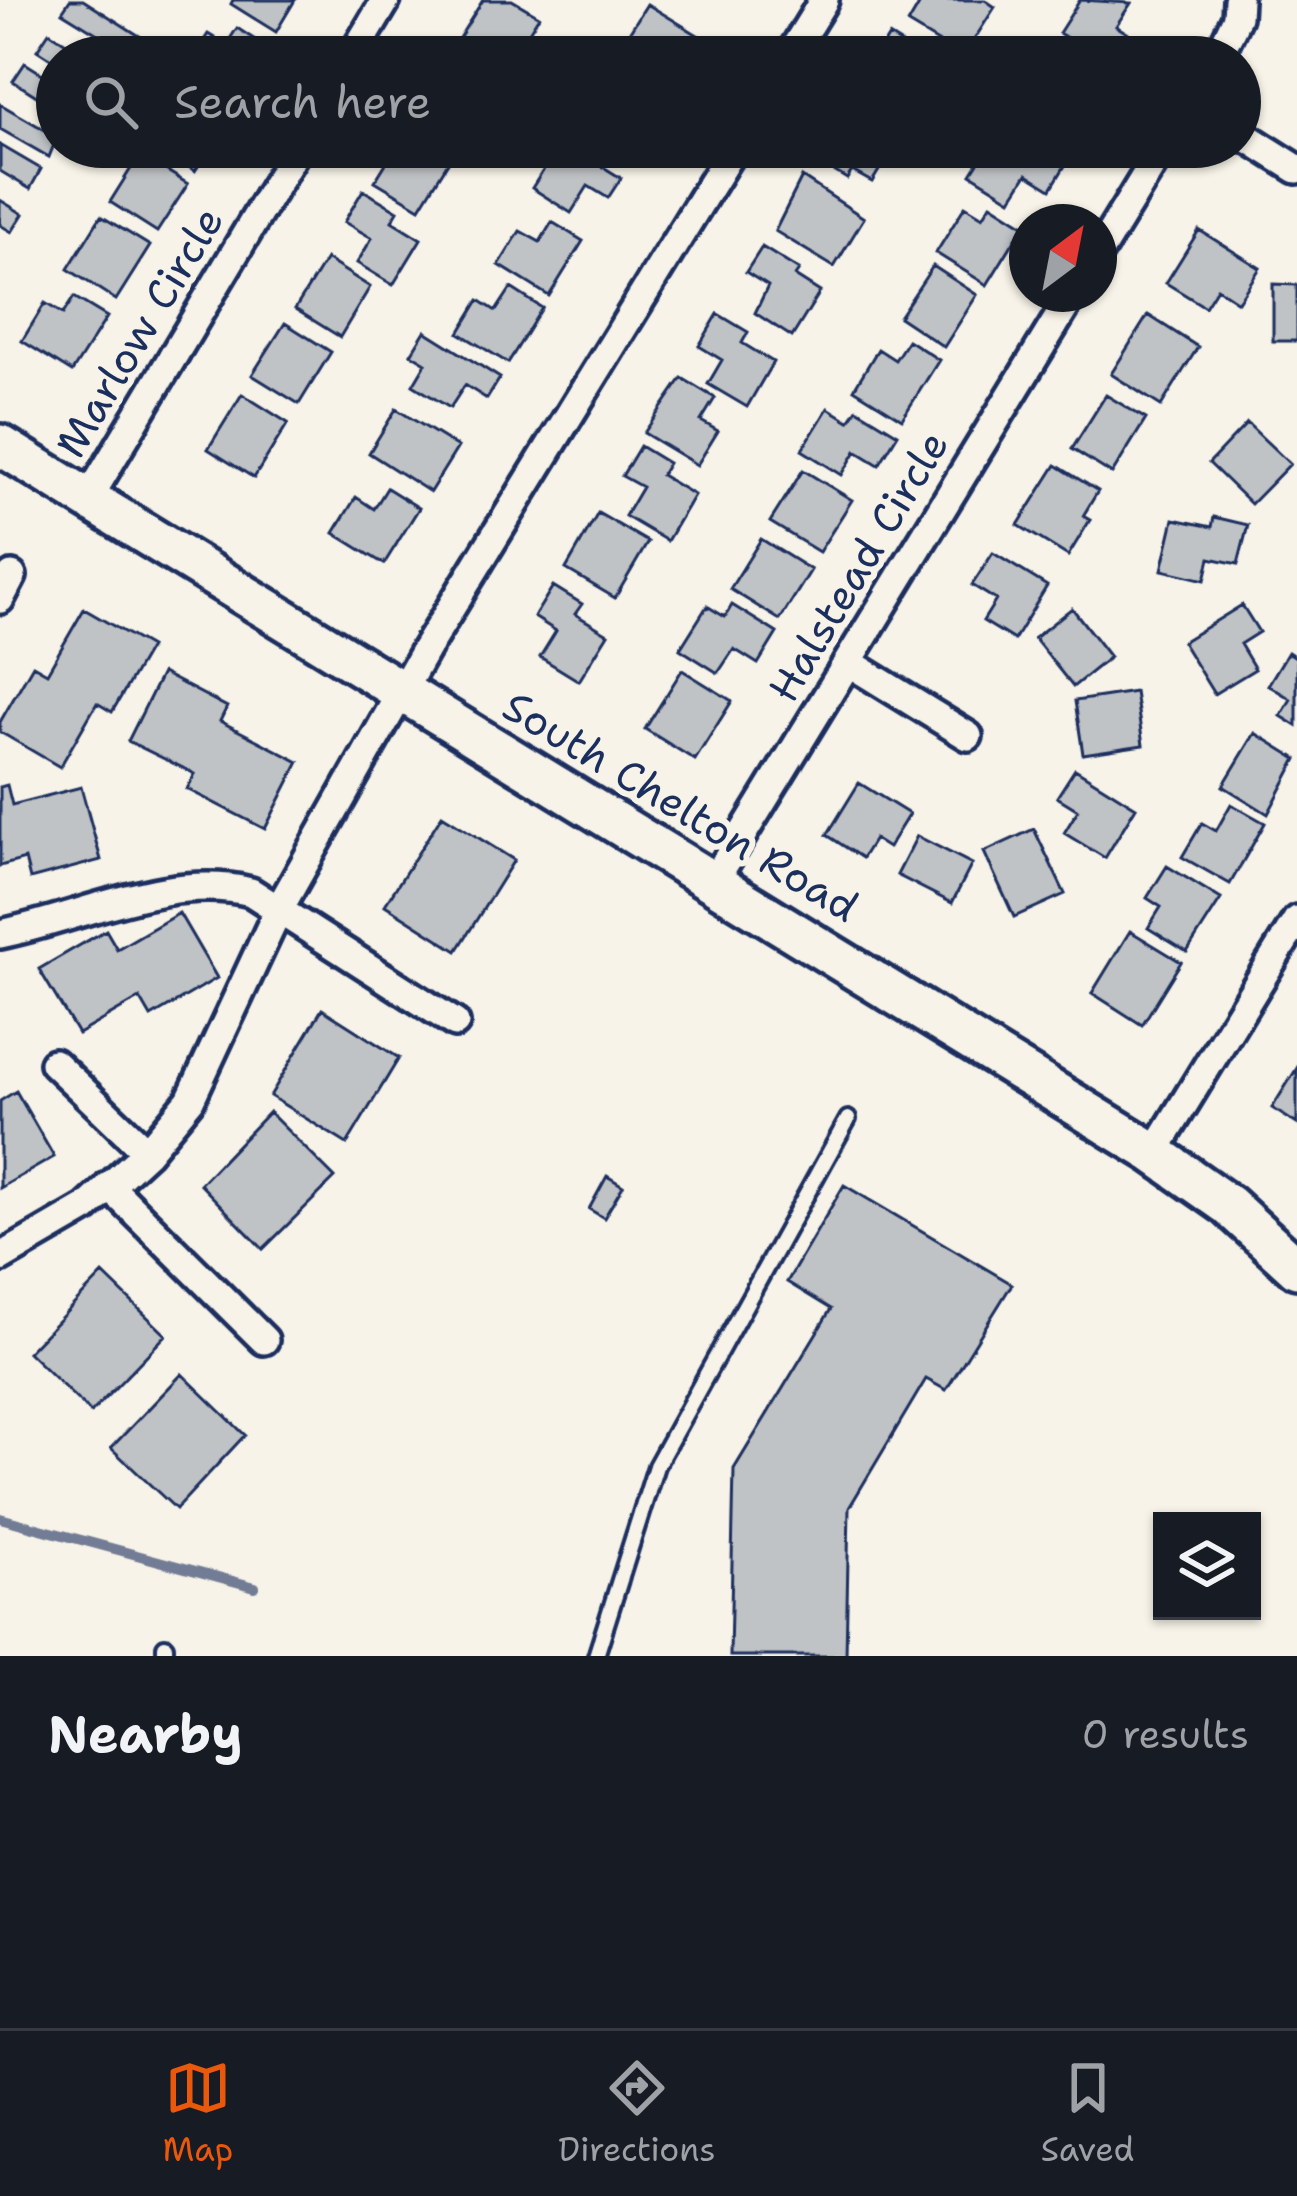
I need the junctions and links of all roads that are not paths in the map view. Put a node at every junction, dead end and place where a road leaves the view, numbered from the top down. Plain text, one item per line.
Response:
1 (386, 0) edge
2 (824, 0) edge
3 (1238, 0) edge
4 (365, 36) edge
5 (802, 36) edge
6 (1228, 36) edge
7 (1261, 147) edge
8 (285, 168) edge
9 (721, 168) edge
10 (1150, 168) edge
11 (1297, 170) edge
12 (1117, 222) edge
13 (1062, 312) edge
14 (0, 446) edge
15 (88, 499) junction
16 (848, 662) junction
17 (402, 692) junction
18 (968, 736) dead end
19 (714, 881) junction
20 (279, 909) junction
21 (1297, 920) edge
22 (0, 934) edge
23 (455, 1023) dead end
24 (54, 1063) dead end
25 (848, 1119) dead end
26 (146, 1152) junction
27 (1154, 1153) junction
28 (109, 1186) junction
29 (0, 1258) edge
30 (1297, 1268) edge
31 (264, 1340) dead end
32 (596, 1656) edge

1 - 4 street
2 - 5 street
3 - 6 street
7 - 11 street
8 - 15 street, Marlow Circle
9 - 17 street
10 - 12 street
13 - 16 street, Halstead Circle
14 - 15 main road, South Chelton Road
15 - 17 main road, South Chelton Road
16 - 18 street
16 - 19 street, Halstead Circle
17 - 19 main road, South Chelton Road
17 - 20 street
19 - 27 main road, South Chelton Road
20 - 22 street
20 - 23 street
20 - 26 street
21 - 27 street
24 - 26 street
25 - 32 lane
26 - 28 street
27 - 30 main road, South Chelton Road
28 - 29 street
28 - 31 street

